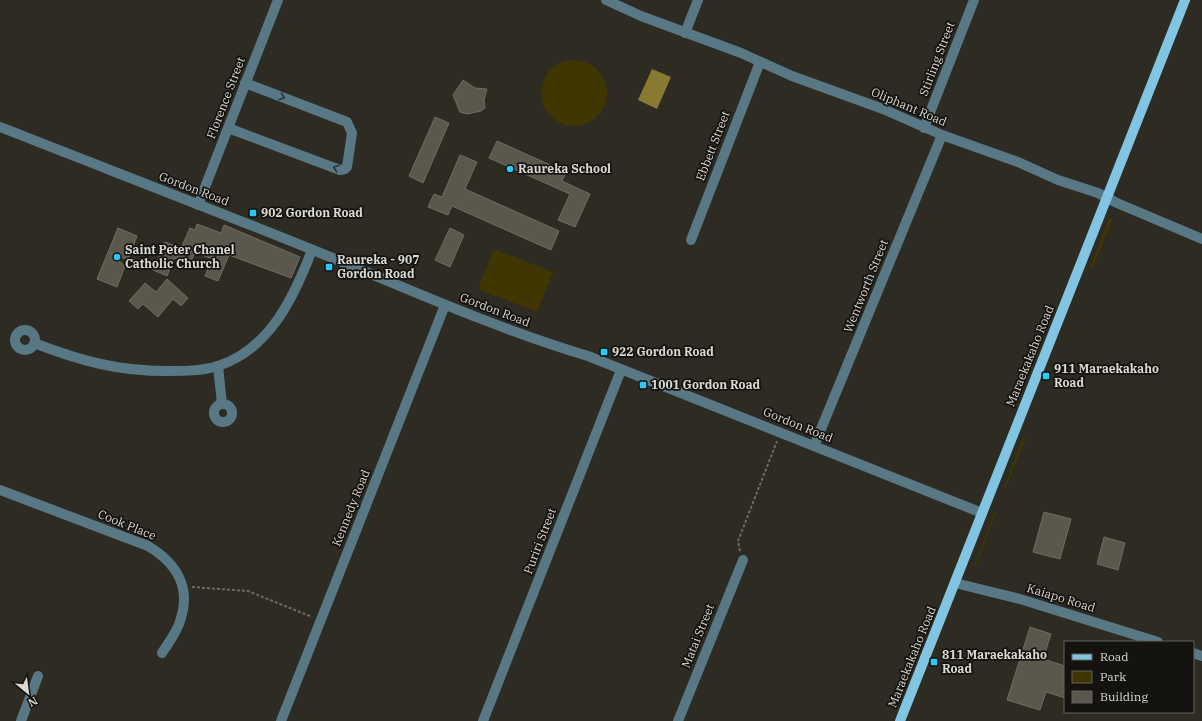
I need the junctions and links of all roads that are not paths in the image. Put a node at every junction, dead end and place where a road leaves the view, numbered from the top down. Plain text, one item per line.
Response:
1 (278, 0) edge
2 (606, 0) edge
3 (698, 0) edge
4 (974, 0) edge
5 (1185, 0) edge
6 (685, 33) junction
7 (760, 62) junction
8 (245, 83) junction
9 (0, 127) edge
10 (228, 128) junction
11 (924, 128) junction
12 (942, 135) junction
13 (1106, 198) junction
14 (198, 205) junction
15 (1202, 239) edge
16 (691, 240) dead end
17 (312, 250) junction
18 (445, 305) junction
19 (34, 343) dead end
20 (218, 366) junction
21 (621, 370) junction
22 (222, 404) dead end
23 (814, 446) junction
24 (0, 490) edge
25 (982, 513) junction
26 (743, 560) road end
27 (955, 583) junction
28 (1155, 641) edge
29 (162, 654) dead end
30 (38, 676) dead end
31 (21, 721) edge
32 (280, 721) edge
33 (483, 721) edge
34 (678, 721) edge
35 (900, 721) edge

1 - 8 street, Florence Street
2 - 6 street, Oliphant Road
3 - 6 street
4 - 11 street, Stirling Street
5 - 13 main road, Maraekakaho Road
6 - 7 street, Oliphant Road
7 - 11 street, Oliphant Road
7 - 16 street, Ebbett Street
8 - 10 street, Florence Street
8 -> 10 street
9 - 14 street, Gordon Road
10 - 14 street, Florence Street
11 - 12 street, Oliphant Road
12 - 13 street, Oliphant Road
12 - 23 street, Wentworth Street
13 - 15 street, Oliphant Road
13 - 25 main road, Maraekakaho Road
14 - 17 street, Gordon Road
17 - 18 street, Gordon Road
17 - 20 street
18 - 21 street, Gordon Road
18 - 32 street, Kennedy Road
19 - 20 street
20 - 22 street
21 - 23 street, Gordon Road
21 - 33 street, Puriri Street
23 - 25 street, Gordon Road
24 - 29 street, Cook Place
25 - 27 main road, Maraekakaho Road
26 - 34 street, Matai Street
27 - 28 street, Kaiapo Road
27 - 35 main road, Maraekakaho Road
30 - 31 street

